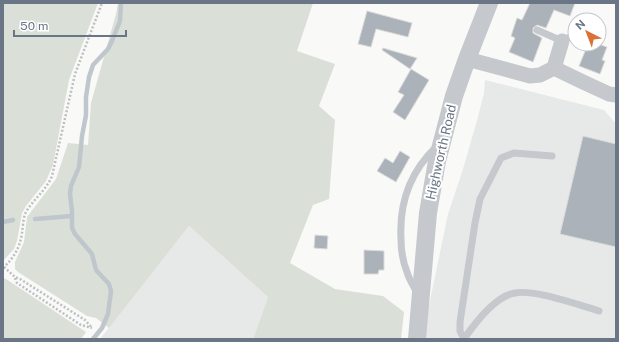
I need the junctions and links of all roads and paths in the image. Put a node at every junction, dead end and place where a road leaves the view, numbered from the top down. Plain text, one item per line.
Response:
1 (102, 3) edge
2 (489, 3) edge
3 (537, 30) dead end
4 (567, 38) edge
5 (562, 41) junction
6 (467, 59) junction
7 (554, 68) junction
8 (616, 95) edge
9 (442, 142) junction
10 (552, 156) dead end
11 (3, 267) edge
12 (15, 278) junction
13 (421, 304) junction
14 (599, 311) dead end
15 (417, 339) edge

1 - 11 path
2 - 6 street, Highworth Road
3 - 5 lane
4 - 5 lane
5 - 7 street
6 - 7 street
6 - 9 street, Highworth Road
7 - 8 street
9 - 13 street, Highworth Road
9 - 13 lane
10 - 14 lane
11 - 12 path
12 - 12 path
13 - 15 street, Highworth Road

